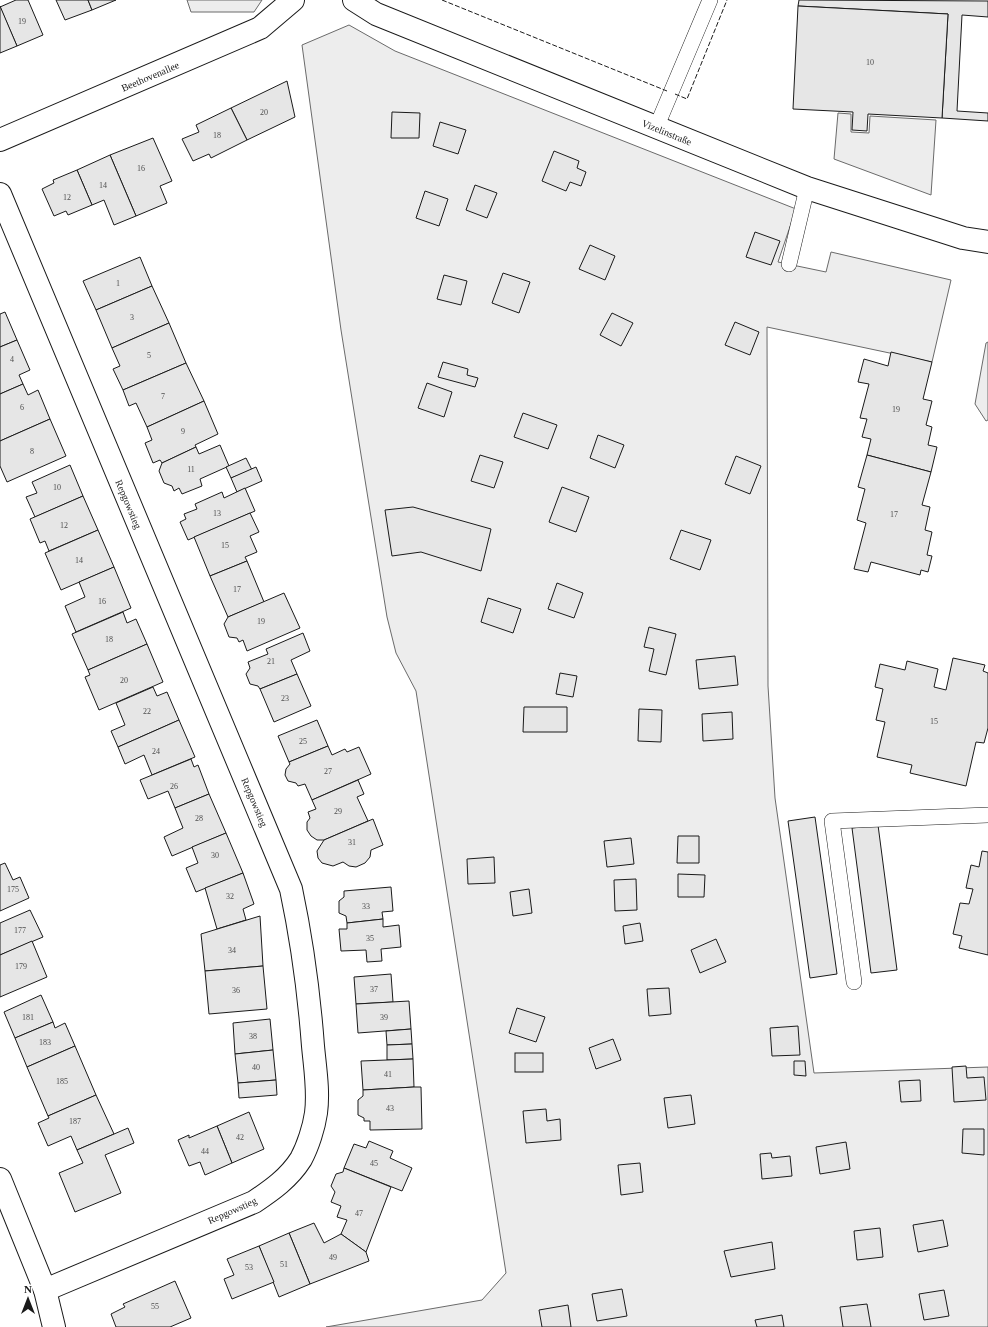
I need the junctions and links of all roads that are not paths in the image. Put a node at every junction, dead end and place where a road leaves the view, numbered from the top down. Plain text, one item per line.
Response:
1 (293, 0) edge
2 (354, 0) edge
3 (710, 0) edge
4 (656, 128) junction
5 (0, 140) edge
6 (807, 188) junction
7 (0, 194) edge
8 (988, 242) edge
9 (789, 264) dead end
10 (988, 815) edge
11 (854, 982) dead end
12 (0, 1179) edge
13 (45, 1290) junction
14 (54, 1327) edge

1 - 5 street, Beethovenallee
2 - 4 street, Vizelinstraße
3 - 4 lane
4 - 6 street, Vizelinstraße
6 - 8 street, Vizelinstraße
6 - 9 lane
7 - 13 street, Repgowstieg
10 - 11 lane
12 - 13 street
13 - 14 street

